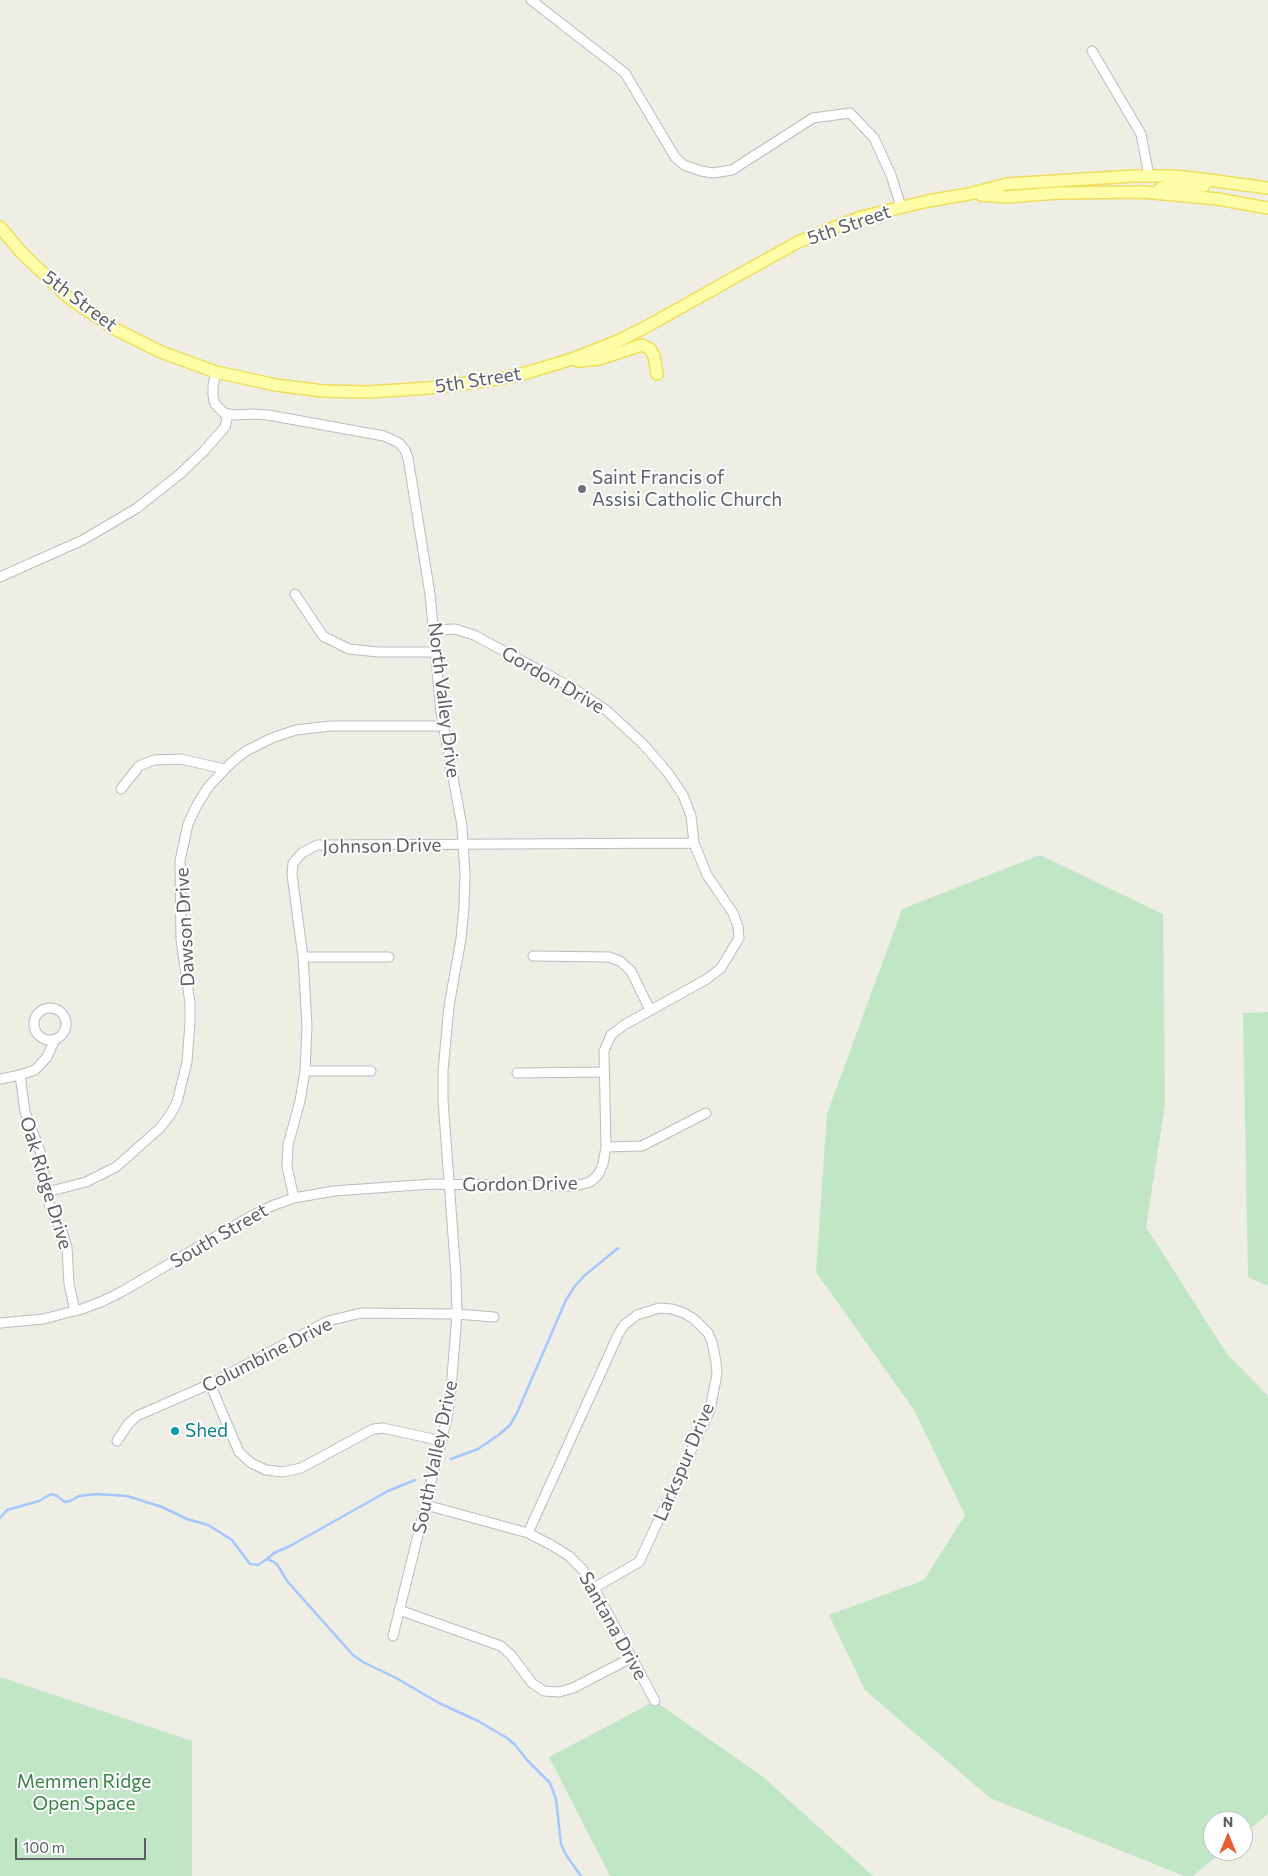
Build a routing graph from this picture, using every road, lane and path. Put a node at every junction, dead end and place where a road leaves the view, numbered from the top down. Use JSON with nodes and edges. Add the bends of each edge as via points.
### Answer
{"nodes":[{"id":1,"x":532,"y":0,"type":"edge"},
{"id":2,"x":1092,"y":51,"type":"dead end"},
{"id":3,"x":1149,"y":176,"type":"junction"},
{"id":4,"x":1268,"y":190,"type":"edge"},
{"id":5,"x":1156,"y":193,"type":"junction"},
{"id":6,"x":969,"y":194,"type":"junction"},
{"id":7,"x":1031,"y":195,"type":"junction"},
{"id":8,"x":901,"y":207,"type":"junction"},
{"id":9,"x":1268,"y":208,"type":"edge"},
{"id":10,"x":0,"y":227,"type":"edge"},
{"id":11,"x":564,"y":362,"type":"junction"},
{"id":12,"x":216,"y":372,"type":"junction"},
{"id":13,"x":657,"y":374,"type":"dead end"},
{"id":14,"x":228,"y":414,"type":"junction"},
{"id":15,"x":0,"y":577,"type":"edge"},
{"id":16,"x":295,"y":594,"type":"dead end"},
{"id":17,"x":434,"y":630,"type":"junction"},
{"id":18,"x":436,"y":652,"type":"junction"},
{"id":19,"x":443,"y":726,"type":"junction"},
{"id":20,"x":224,"y":769,"type":"junction"},
{"id":21,"x":121,"y":789,"type":"dead end"},
{"id":22,"x":694,"y":843,"type":"junction"},
{"id":23,"x":464,"y":845,"type":"junction"},
{"id":24,"x":533,"y":956,"type":"dead end"},
{"id":25,"x":303,"y":958,"type":"junction"},
{"id":26,"x":389,"y":958,"type":"dead end"},
{"id":27,"x":650,"y":1010,"type":"junction"},
{"id":28,"x":55,"y":1039,"type":"dead end"},
{"id":29,"x":305,"y":1071,"type":"junction"},
{"id":30,"x":371,"y":1072,"type":"dead end"},
{"id":31,"x":604,"y":1072,"type":"junction"},
{"id":32,"x":517,"y":1073,"type":"dead end"},
{"id":33,"x":20,"y":1075,"type":"junction"},
{"id":34,"x":0,"y":1079,"type":"edge"},
{"id":35,"x":706,"y":1113,"type":"dead end"},
{"id":36,"x":606,"y":1146,"type":"junction"},
{"id":37,"x":448,"y":1185,"type":"junction"},
{"id":38,"x":47,"y":1192,"type":"junction"},
{"id":39,"x":294,"y":1198,"type":"junction"},
{"id":40,"x":74,"y":1311,"type":"junction"},
{"id":41,"x":456,"y":1314,"type":"junction"},
{"id":42,"x":494,"y":1317,"type":"dead end"},
{"id":43,"x":0,"y":1323,"type":"edge"},
{"id":44,"x":210,"y":1384,"type":"junction"},
{"id":45,"x":117,"y":1441,"type":"dead end"},
{"id":46,"x":442,"y":1441,"type":"junction"},
{"id":47,"x":426,"y":1505,"type":"junction"},
{"id":48,"x":528,"y":1533,"type":"junction"},
{"id":49,"x":594,"y":1588,"type":"junction"},
{"id":50,"x":399,"y":1610,"type":"junction"},
{"id":51,"x":394,"y":1636,"type":"dead end"},
{"id":52,"x":632,"y":1658,"type":"junction"},
{"id":53,"x":655,"y":1701,"type":"dead end"}],
"edges":[{"from":1,"to":8,"type":"street","via":[[625,73],[684,165],[713,173],[732,170],[813,118],[850,113],[874,138]]},
{"from":2,"to":3,"type":"street","via":[[1141,134]]},
{"from":3,"to":4,"type":"main road","name":"5th Street","via":[[1202,179]]},
{"from":3,"to":6,"type":"main road","name":"5th Street","via":[[1007,184]]},
{"from":3,"to":7,"type":"main road","via":[[1148,180],[1140,183],[1074,186]]},
{"from":4,"to":5,"type":"main road","via":[[1177,185],[1161,188]]},
{"from":5,"to":7,"type":"main road","name":"5th Street"},
{"from":5,"to":9,"type":"main road","name":"5th Street"},
{"from":6,"to":7,"type":"main road","name":"5th Street"},
{"from":6,"to":8,"type":"main road","name":"5th Street"},
{"from":8,"to":11,"type":"main road","name":"5th Street","via":[[846,222],[798,242],[628,336]]},
{"from":10,"to":12,"type":"main road","name":"5th Street","via":[[50,281],[99,320],[161,352]]},
{"from":11,"to":12,"type":"main road","name":"5th Street","via":[[470,383],[368,392],[300,388]]},
{"from":11,"to":13,"type":"main road","via":[[599,359],[642,345],[654,356]]},
{"from":12,"to":14,"type":"street","via":[[213,400],[221,411]]},
{"from":14,"to":15,"type":"street","via":[[225,427],[204,451],[137,508],[83,540]]},
{"from":14,"to":17,"type":"street","name":"North Valley Drive","via":[[268,415],[376,434],[400,443],[408,458]]},
{"from":16,"to":18,"type":"street","via":[[323,636],[349,649]]},
{"from":17,"to":18,"type":"street","name":"North Valley Drive"},
{"from":17,"to":22,"type":"street","name":"Gordon Drive","via":[[455,629],[474,635],[576,690],[606,710],[644,745],[683,795]]},
{"from":18,"to":19,"type":"street","name":"North Valley Drive"},
{"from":19,"to":20,"type":"street","name":"Dawson Drive","via":[[330,726],[296,730],[252,747]]},
{"from":19,"to":23,"type":"street","name":"North Valley Drive"},
{"from":20,"to":21,"type":"street","via":[[181,759],[154,760],[139,766]]},
{"from":20,"to":38,"type":"street","name":"Dawson Drive","via":[[197,805],[188,824],[181,853],[181,940],[190,1023],[187,1062],[177,1102],[160,1128],[116,1167],[86,1182]]},
{"from":22,"to":23,"type":"street","name":"Johnson Drive"},
{"from":22,"to":27,"type":"street","name":"Gordon Drive","via":[[707,875],[733,913],[739,938],[721,968]]},
{"from":23,"to":25,"type":"street","name":"Johnson Drive","via":[[317,845],[302,853],[294,862],[292,875]]},
{"from":23,"to":37,"type":"street","name":"North Valley Drive","via":[[461,939],[443,1064]]},
{"from":24,"to":27,"type":"street","via":[[609,957],[620,961],[631,971]]},
{"from":25,"to":26,"type":"street"},
{"from":25,"to":29,"type":"street","name":"Johnson Drive","via":[[307,1026]]},
{"from":27,"to":31,"type":"street","name":"Gordon Drive","via":[[611,1035],[604,1052]]},
{"from":28,"to":33,"type":"street","via":[[43,1062],[35,1070]]},
{"from":29,"to":30,"type":"street"},
{"from":29,"to":39,"type":"street","name":"Johnson Drive","via":[[288,1145],[287,1167]]},
{"from":31,"to":32,"type":"street"},
{"from":31,"to":36,"type":"street","name":"Gordon Drive"},
{"from":33,"to":34,"type":"street"},
{"from":33,"to":38,"type":"street","name":"Oak Ridge Drive","via":[[25,1112],[40,1151]]},
{"from":35,"to":36,"type":"street","via":[[642,1146]]},
{"from":36,"to":37,"type":"street","name":"Gordon Drive","via":[[598,1175],[590,1182],[575,1186]]},
{"from":37,"to":39,"type":"street","name":"South Street","via":[[334,1190]]},
{"from":37,"to":41,"type":"street","name":"South Valley Drive"},
{"from":38,"to":40,"type":"street","name":"Oak Ridge Drive","via":[[67,1247]]},
{"from":39,"to":40,"type":"street","name":"South Street","via":[[253,1215],[123,1291]]},
{"from":40,"to":43,"type":"street","name":"South Street","via":[[43,1319]]},
{"from":41,"to":42,"type":"street","name":"Columbine Drive"},
{"from":41,"to":44,"type":"street","name":"Columbine Drive","via":[[361,1313],[328,1321]]},
{"from":41,"to":46,"type":"street","name":"South Valley Drive","via":[[451,1390]]},
{"from":44,"to":45,"type":"street","name":"Columbine Drive","via":[[138,1416],[128,1424]]},
{"from":44,"to":46,"type":"street","via":[[239,1452],[266,1470],[283,1472],[301,1468],[373,1430],[383,1428]]},
{"from":46,"to":47,"type":"street","name":"South Valley Drive"},
{"from":47,"to":48,"type":"street","name":"Santana Drive"},
{"from":47,"to":50,"type":"street","name":"South Valley Drive"},
{"from":48,"to":49,"type":"street","name":"Santana Drive","via":[[569,1556],[584,1571]]},
{"from":48,"to":49,"type":"street","name":"Larkspur Drive","via":[[624,1325],[637,1315],[659,1308],[678,1311],[694,1319],[708,1333],[716,1362],[710,1410],[639,1562]]},
{"from":49,"to":52,"type":"street","name":"Santana Drive"},
{"from":50,"to":51,"type":"street","name":"South Valley Drive"},
{"from":50,"to":52,"type":"street","via":[[501,1646],[532,1683],[544,1691],[559,1692],[573,1688]]},
{"from":52,"to":53,"type":"street","name":"Santana Drive"}]}
